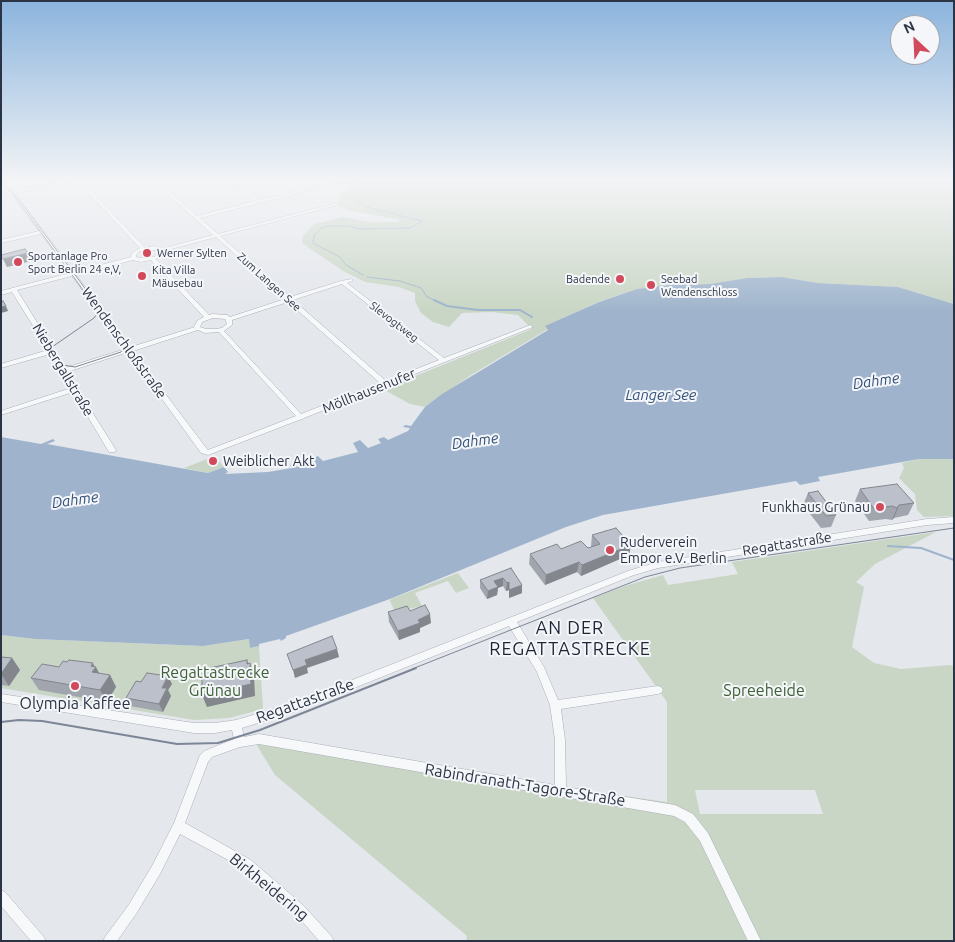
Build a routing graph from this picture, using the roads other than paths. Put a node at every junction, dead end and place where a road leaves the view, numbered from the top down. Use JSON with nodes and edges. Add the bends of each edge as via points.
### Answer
{"nodes":[{"id":1,"x":35,"y":223,"type":"edge"},
{"id":2,"x":119,"y":223,"type":"edge"},
{"id":3,"x":202,"y":223,"type":"edge"},
{"id":4,"x":265,"y":223,"type":"edge"},
{"id":5,"x":42,"y":232,"type":"junction"},
{"id":6,"x":217,"y":236,"type":"junction"},
{"id":7,"x":1,"y":242,"type":"edge"},
{"id":8,"x":143,"y":249,"type":"junction"},
{"id":9,"x":162,"y":250,"type":"junction"},
{"id":10,"x":133,"y":258,"type":"junction"},
{"id":11,"x":153,"y":259,"type":"junction"},
{"id":12,"x":73,"y":274,"type":"junction"},
{"id":13,"x":14,"y":290,"type":"junction"},
{"id":14,"x":1,"y":293,"type":"edge"},
{"id":15,"x":289,"y":300,"type":"junction"},
{"id":16,"x":207,"y":317,"type":"junction"},
{"id":17,"x":229,"y":319,"type":"junction"},
{"id":18,"x":530,"y":327,"type":"dead end"},
{"id":19,"x":198,"y":328,"type":"junction"},
{"id":20,"x":220,"y":330,"type":"junction"},
{"id":21,"x":52,"y":350,"type":"junction"},
{"id":22,"x":129,"y":350,"type":"junction"},
{"id":23,"x":444,"y":361,"type":"junction"},
{"id":24,"x":1,"y":366,"type":"edge"},
{"id":25,"x":64,"y":371,"type":"junction"},
{"id":26,"x":385,"y":384,"type":"junction"},
{"id":27,"x":75,"y":389,"type":"junction"},
{"id":28,"x":1,"y":413,"type":"edge"},
{"id":29,"x":301,"y":418,"type":"junction"},
{"id":30,"x":112,"y":450,"type":"dead end"},
{"id":31,"x":208,"y":453,"type":"joint"},
{"id":32,"x":954,"y":520,"type":"edge"},
{"id":33,"x":511,"y":621,"type":"junction"},
{"id":34,"x":658,"y":690,"type":"dead end"},
{"id":35,"x":1,"y":698,"type":"edge"},
{"id":36,"x":555,"y":706,"type":"junction"},
{"id":37,"x":236,"y":725,"type":"junction"},
{"id":38,"x":240,"y":742,"type":"junction"},
{"id":39,"x":561,"y":792,"type":"junction"},
{"id":40,"x":178,"y":826,"type":"junction"},
{"id":41,"x":1,"y":896,"type":"edge"},
{"id":42,"x":40,"y":941,"type":"edge"},
{"id":43,"x":109,"y":941,"type":"edge"},
{"id":44,"x":328,"y":941,"type":"edge"},
{"id":45,"x":755,"y":941,"type":"edge"}],
"edges":[{"from":1,"to":5,"type":"street","name":"Wendenschloßstraße"},
{"from":2,"to":8,"type":"street"},
{"from":3,"to":6,"type":"street","name":"Zum Langen See"},
{"from":4,"to":6,"type":"street"},
{"from":5,"to":7,"type":"street"},
{"from":5,"to":12,"type":"street","name":"Wendenschloßstraße"},
{"from":6,"to":9,"type":"street"},
{"from":6,"to":15,"type":"street","name":"Zum Langen See"},
{"from":8,"to":9,"type":"street"},
{"from":8,"to":10,"type":"street"},
{"from":9,"to":11,"type":"street","via":[[160,256]]},
{"from":10,"to":11,"type":"street"},
{"from":10,"to":12,"type":"street"},
{"from":11,"to":16,"type":"street"},
{"from":12,"to":13,"type":"street"},
{"from":12,"to":22,"type":"street","name":"Wendenschloßstraße"},
{"from":13,"to":14,"type":"street"},
{"from":13,"to":21,"type":"street","name":"Niebergallstraße"},
{"from":15,"to":17,"type":"street"},
{"from":15,"to":23,"type":"street","name":"Slevogtweg","via":[[346,281]]},
{"from":15,"to":26,"type":"street","name":"Zum Langen See"},
{"from":16,"to":17,"type":"street"},
{"from":16,"to":19,"type":"street","via":[[198,324]]},
{"from":17,"to":20,"type":"street","via":[[230,324]]},
{"from":18,"to":23,"type":"street","name":"Möllhausenufer"},
{"from":19,"to":20,"type":"street"},
{"from":19,"to":22,"type":"street"},
{"from":20,"to":29,"type":"street"},
{"from":21,"to":24,"type":"street"},
{"from":21,"to":25,"type":"street","name":"Niebergallstraße"},
{"from":22,"to":25,"type":"street"},
{"from":22,"to":31,"type":"street","name":"Wendenschloßstraße"},
{"from":23,"to":26,"type":"street","name":"Möllhausenufer"},
{"from":25,"to":27,"type":"street","name":"Niebergallstraße"},
{"from":26,"to":29,"type":"street","name":"Möllhausenufer"},
{"from":27,"to":28,"type":"street"},
{"from":27,"to":30,"type":"street","name":"Niebergallstraße"},
{"from":29,"to":31,"type":"street","name":"Möllhausenufer"},
{"from":32,"to":33,"type":"street","name":"Regattastraße","via":[[658,565]]},
{"from":33,"to":36,"type":"street","via":[[540,670]]},
{"from":33,"to":37,"type":"street","name":"Regattastraße","via":[[295,707]]},
{"from":34,"to":36,"type":"street"},
{"from":35,"to":37,"type":"street","name":"Regattastraße","via":[[194,728]]},
{"from":36,"to":39,"type":"street","via":[[560,740]]},
{"from":37,"to":38,"type":"street"},
{"from":38,"to":39,"type":"street","name":"Rabindranath-Tagore-Straße","via":[[259,739]]},
{"from":38,"to":40,"type":"street","name":"Rabindranath-Tagore-Straße","via":[[208,754],[204,759]]},
{"from":39,"to":45,"type":"street","name":"Rabindranath-Tagore-Straße","via":[[665,809],[689,818],[714,855]]},
{"from":40,"to":43,"type":"street","name":"Rabindranath-Tagore-Straße","via":[[132,910]]},
{"from":40,"to":44,"type":"street","name":"Birkheidering","via":[[246,864],[300,910]]},
{"from":41,"to":42,"type":"street"}]}
